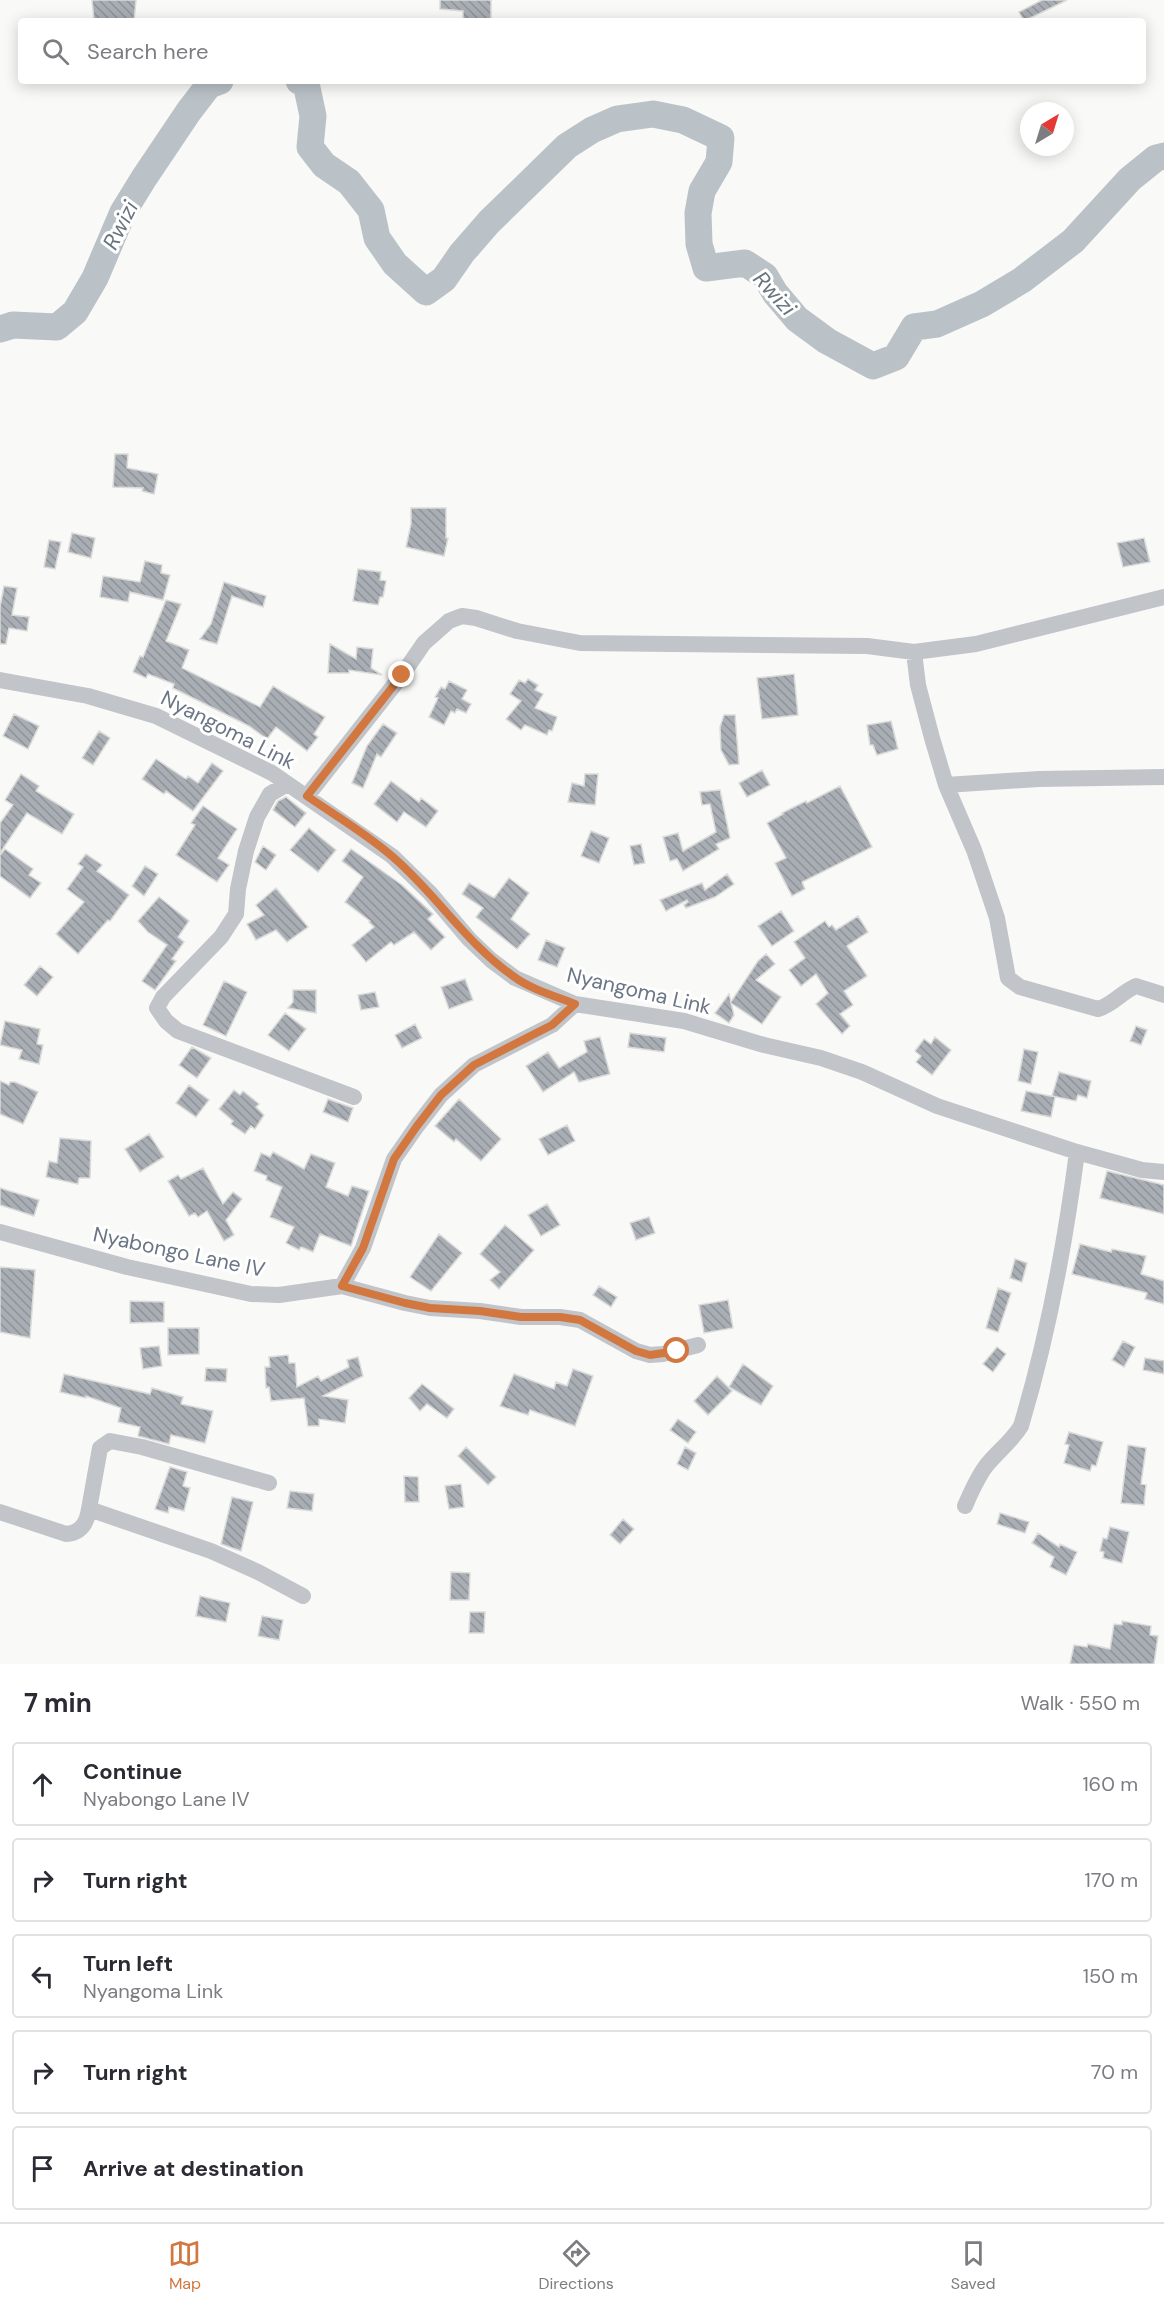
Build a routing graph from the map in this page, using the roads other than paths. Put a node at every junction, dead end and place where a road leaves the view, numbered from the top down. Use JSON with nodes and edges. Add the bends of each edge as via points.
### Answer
{"nodes":[{"id":1,"x":1164,"y":597,"type":"edge"},
{"id":2,"x":914,"y":652,"type":"junction"},
{"id":3,"x":0,"y":680,"type":"edge"},
{"id":4,"x":1164,"y":777,"type":"edge"},
{"id":5,"x":287,"y":784,"type":"junction"},
{"id":6,"x":946,"y":785,"type":"junction"},
{"id":7,"x":307,"y":796,"type":"junction"},
{"id":8,"x":1164,"y":994,"type":"edge"},
{"id":9,"x":575,"y":1004,"type":"junction"},
{"id":10,"x":354,"y":1097,"type":"dead end"},
{"id":11,"x":1077,"y":1152,"type":"junction"},
{"id":12,"x":1164,"y":1172,"type":"edge"},
{"id":13,"x":0,"y":1232,"type":"edge"},
{"id":14,"x":342,"y":1286,"type":"junction"},
{"id":15,"x":698,"y":1345,"type":"dead end"},
{"id":16,"x":269,"y":1483,"type":"dead end"},
{"id":17,"x":966,"y":1506,"type":"dead end"},
{"id":18,"x":89,"y":1509,"type":"junction"},
{"id":19,"x":0,"y":1512,"type":"edge"},
{"id":20,"x":303,"y":1596,"type":"dead end"}],
"edges":[{"from":1,"to":2,"type":"street","via":[[976,644]]},
{"from":2,"to":6,"type":"street","via":[[918,685]]},
{"from":2,"to":7,"type":"street","via":[[867,646],[580,643],[462,616],[449,621],[424,643]]},
{"from":3,"to":5,"type":"street","name":"Nyangoma Link","via":[[88,696],[156,716]]},
{"from":4,"to":6,"type":"street"},
{"from":5,"to":7,"type":"street","name":"Nyangoma Link"},
{"from":5,"to":10,"type":"street","via":[[270,794],[257,817],[246,851],[236,914],[221,937],[157,1008],[178,1031]]},
{"from":6,"to":8,"type":"street","via":[[974,850],[997,918],[1008,978],[1013,983],[1098,1009],[1136,986]]},
{"from":7,"to":9,"type":"street","name":"Nyangoma Link","via":[[392,856],[491,960],[515,978]]},
{"from":9,"to":11,"type":"street","name":"Nyangoma Link","via":[[684,1021],[821,1058],[937,1106]]},
{"from":9,"to":14,"type":"street","via":[[552,1025],[474,1065],[441,1095],[394,1159],[363,1248]]},
{"from":11,"to":12,"type":"street","name":"Nyangoma Link"},
{"from":11,"to":17,"type":"street","via":[[1052,1308],[1021,1426],[986,1466]]},
{"from":13,"to":14,"type":"street","name":"Nyabongo Lane IV","via":[[127,1267],[251,1294],[279,1295]]},
{"from":14,"to":15,"type":"street","name":"Nyabongo Lane IV","via":[[430,1308],[580,1320],[650,1355]]},
{"from":16,"to":18,"type":"street","via":[[110,1441],[100,1448]]},
{"from":18,"to":19,"type":"street","via":[[87,1522],[74,1533],[66,1534]]},
{"from":18,"to":20,"type":"street","via":[[211,1551]]}]}
